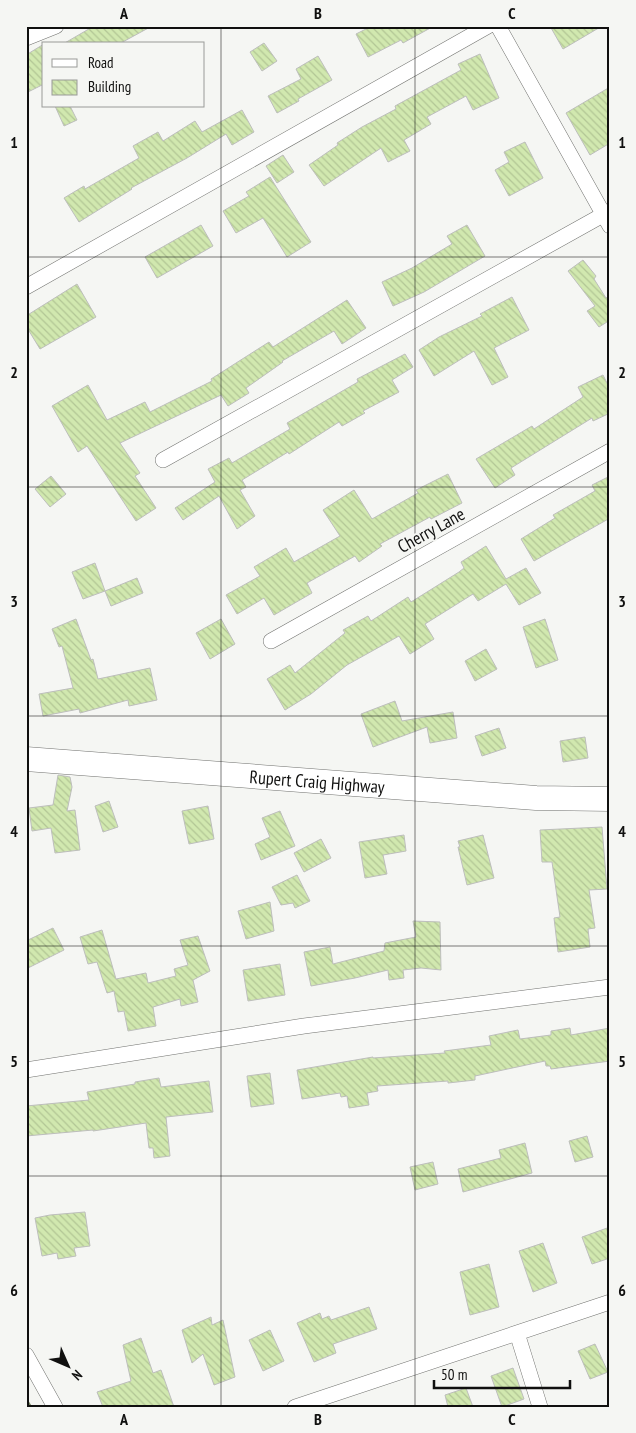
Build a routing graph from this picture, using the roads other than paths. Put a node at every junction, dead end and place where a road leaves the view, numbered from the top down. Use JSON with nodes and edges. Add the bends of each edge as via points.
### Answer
{"nodes":[{"id":1,"x":56,"y":26,"type":"edge"},
{"id":2,"x":488,"y":26,"type":"edge"},
{"id":3,"x":498,"y":26,"type":"edge"},
{"id":4,"x":26,"y":38,"type":"edge"},
{"id":5,"x":608,"y":217,"type":"edge"},
{"id":6,"x":26,"y":287,"type":"edge"},
{"id":7,"x":610,"y":451,"type":"edge"},
{"id":8,"x":163,"y":460,"type":"dead end"},
{"id":9,"x":271,"y":641,"type":"dead end"},
{"id":10,"x":26,"y":759,"type":"edge"},
{"id":11,"x":610,"y":800,"type":"edge"},
{"id":12,"x":610,"y":987,"type":"edge"},
{"id":13,"x":26,"y":1070,"type":"edge"},
{"id":14,"x":610,"y":1302,"type":"edge"},
{"id":15,"x":517,"y":1333,"type":"junction"},
{"id":16,"x":26,"y":1355,"type":"edge"},
{"id":17,"x":333,"y":1401,"type":"edge"},
{"id":18,"x":55,"y":1407,"type":"edge"},
{"id":19,"x":296,"y":1407,"type":"edge"},
{"id":20,"x":540,"y":1407,"type":"edge"}],
"edges":[{"from":1,"to":4,"type":"street"},
{"from":2,"to":6,"type":"street"},
{"from":3,"to":5,"type":"street"},
{"from":5,"to":8,"type":"street"},
{"from":7,"to":9,"type":"street","name":"Cherry Lane"},
{"from":10,"to":11,"type":"main road","name":"Rupert Craig Highway","via":[[536,798]]},
{"from":12,"to":13,"type":"street","via":[[304,1026]]},
{"from":14,"to":15,"type":"street"},
{"from":15,"to":17,"type":"street"},
{"from":15,"to":20,"type":"street"},
{"from":16,"to":18,"type":"street"},
{"from":17,"to":19,"type":"street"}]}
